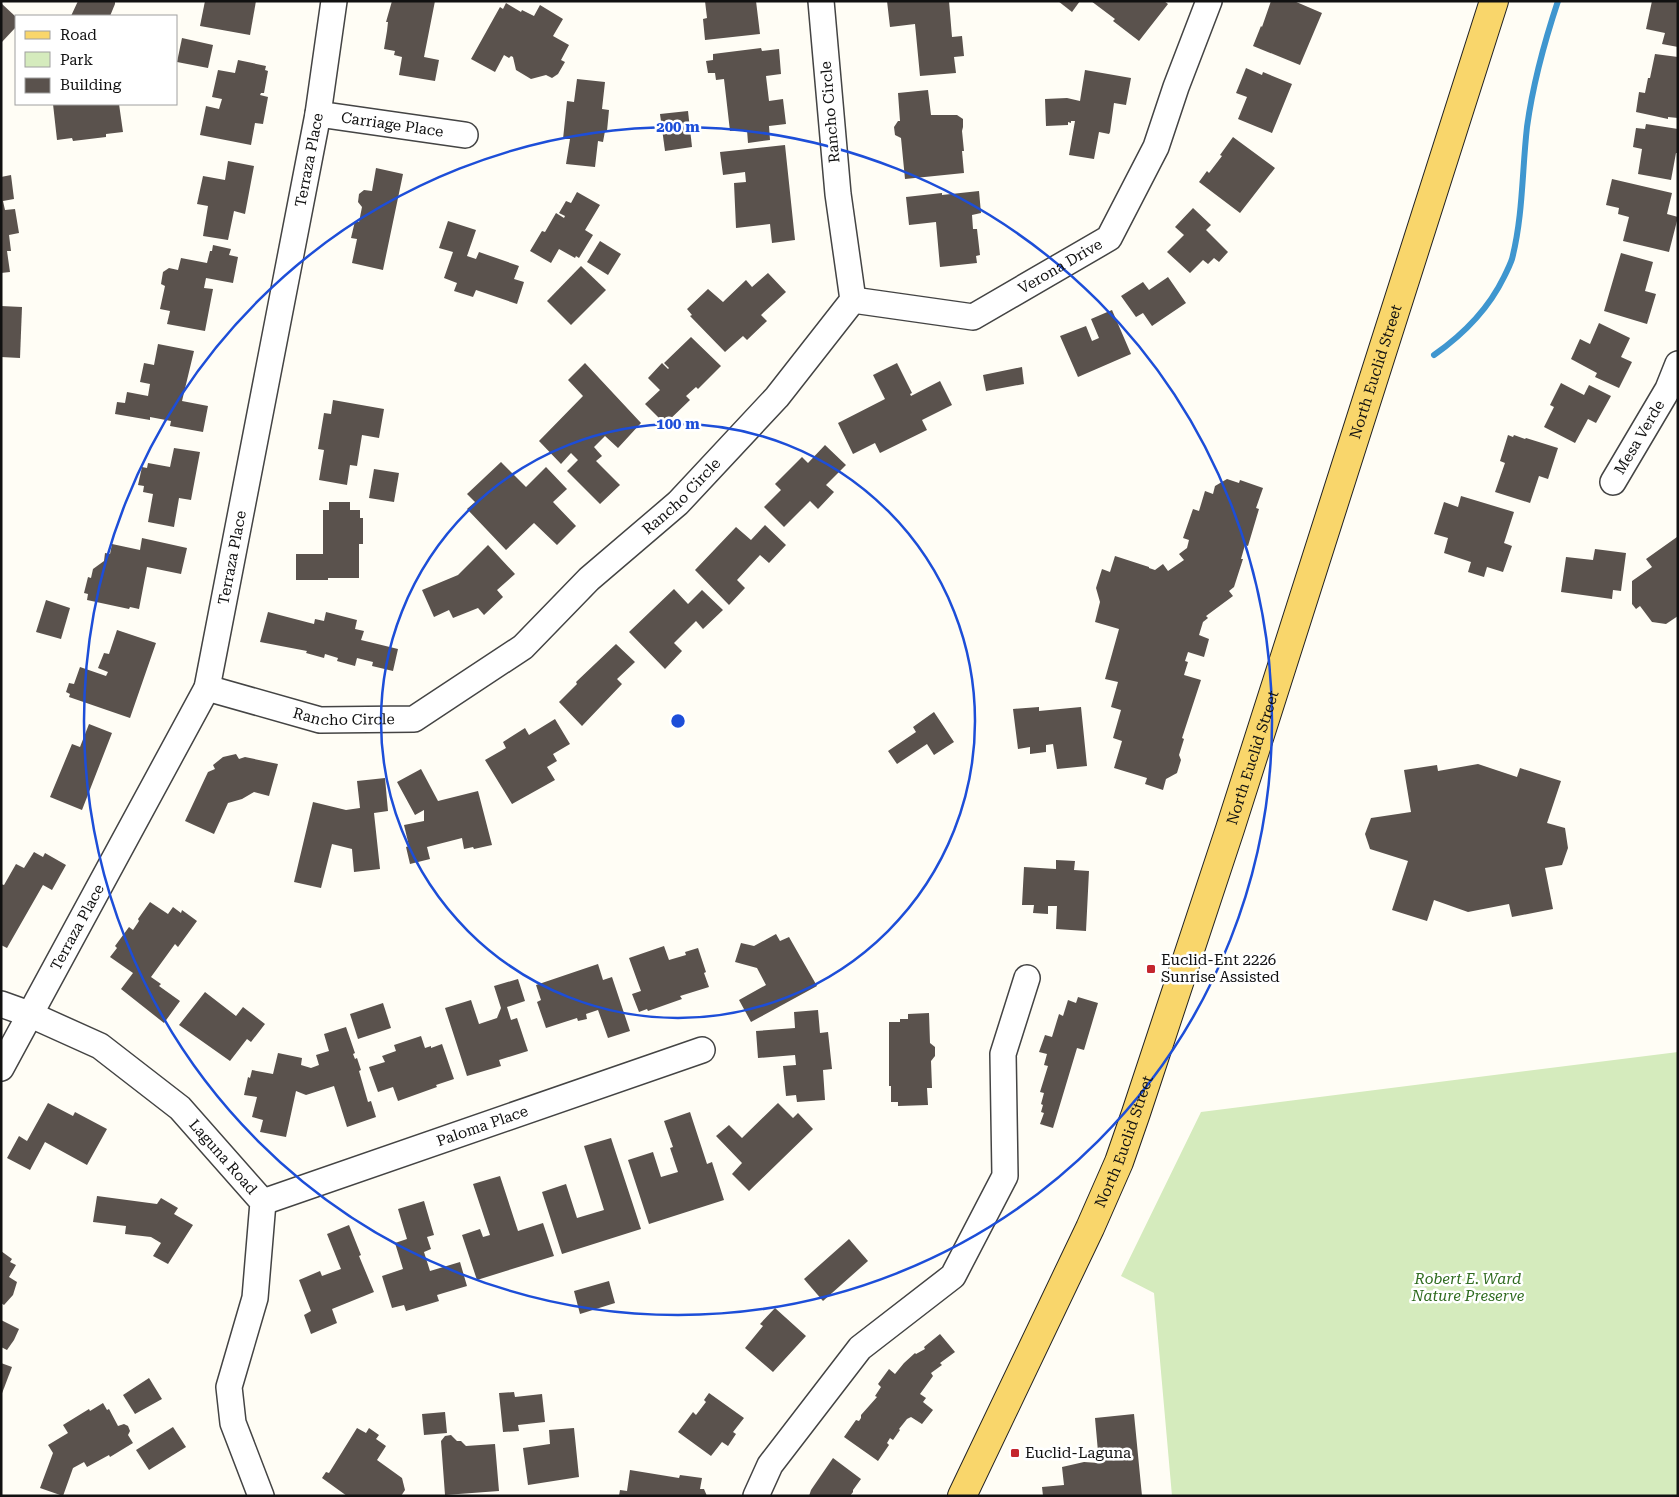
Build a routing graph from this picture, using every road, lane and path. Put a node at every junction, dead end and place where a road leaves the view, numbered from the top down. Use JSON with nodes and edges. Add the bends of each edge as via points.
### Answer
{"nodes":[{"id":1,"x":334,"y":1,"type":"edge"},
{"id":2,"x":821,"y":1,"type":"edge"},
{"id":3,"x":1209,"y":1,"type":"edge"},
{"id":4,"x":1494,"y":1,"type":"edge"},
{"id":5,"x":318,"y":114,"type":"junction"},
{"id":6,"x":465,"y":135,"type":"dead end"},
{"id":7,"x":853,"y":300,"type":"junction"},
{"id":8,"x":1678,"y":364,"type":"edge"},
{"id":9,"x":1613,"y":482,"type":"dead end"},
{"id":10,"x":208,"y":688,"type":"junction"},
{"id":11,"x":1027,"y":978,"type":"dead end"},
{"id":12,"x":1,"y":1004,"type":"edge"},
{"id":13,"x":29,"y":1014,"type":"junction"},
{"id":14,"x":702,"y":1050,"type":"dead end"},
{"id":15,"x":1,"y":1068,"type":"edge"},
{"id":16,"x":263,"y":1202,"type":"junction"},
{"id":17,"x":261,"y":1496,"type":"edge"},
{"id":18,"x":756,"y":1496,"type":"edge"},
{"id":19,"x":962,"y":1496,"type":"edge"}],
"edges":[{"from":1,"to":5,"type":"street","name":"Terraza Place"},
{"from":2,"to":7,"type":"street","name":"Rancho Circle","via":[[838,194]]},
{"from":3,"to":7,"type":"street","name":"Verona Drive","via":[[1156,147],[1109,238],[973,317]]},
{"from":4,"to":19,"type":"main road","name":"North Euclid Street","via":[[1230,829],[1119,1162]]},
{"from":5,"to":6,"type":"street","name":"Carriage Place"},
{"from":5,"to":10,"type":"street","name":"Terraza Place"},
{"from":7,"to":10,"type":"street","name":"Rancho Circle","via":[[777,397],[678,503],[589,579],[524,647],[414,719],[320,720]]},
{"from":8,"to":9,"type":"street","name":"Mesa Verde","via":[[1668,389]]},
{"from":10,"to":13,"type":"street","name":"Terraza Place"},
{"from":11,"to":18,"type":"street","via":[[1003,1054],[1005,1176],[953,1276],[860,1348],[770,1465]]},
{"from":12,"to":13,"type":"street","name":"Laguna Road"},
{"from":13,"to":15,"type":"street","name":"Terraza Place"},
{"from":13,"to":16,"type":"street","name":"Laguna Road","via":[[100,1046],[180,1108]]},
{"from":14,"to":16,"type":"street","name":"Paloma Place"},
{"from":16,"to":17,"type":"street","name":"Laguna Road","via":[[255,1298],[229,1387],[233,1423]]}]}
